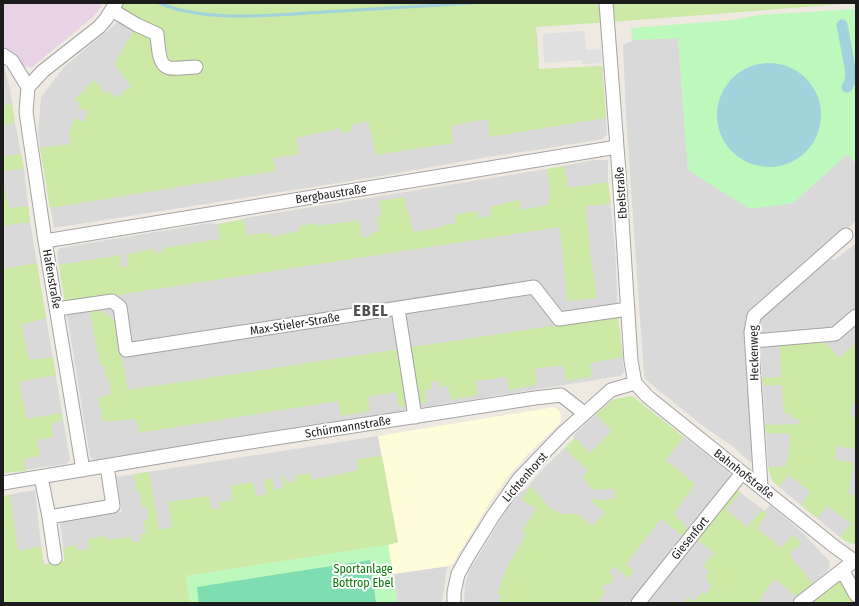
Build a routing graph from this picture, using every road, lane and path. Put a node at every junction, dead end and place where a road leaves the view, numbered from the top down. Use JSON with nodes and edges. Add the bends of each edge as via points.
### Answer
{"nodes":[{"id":1,"x":114,"y":6,"type":"edge"},
{"id":2,"x":607,"y":10,"type":"edge"},
{"id":3,"x":3,"y":55,"type":"edge"},
{"id":4,"x":196,"y":67,"type":"dead end"},
{"id":5,"x":28,"y":87,"type":"junction"},
{"id":6,"x":617,"y":147,"type":"junction"},
{"id":7,"x":846,"y":236,"type":"dead end"},
{"id":8,"x":45,"y":241,"type":"junction"},
{"id":9,"x":57,"y":309,"type":"junction"},
{"id":10,"x":398,"y":309,"type":"junction"},
{"id":11,"x":628,"y":309,"type":"junction"},
{"id":12,"x":856,"y":316,"type":"edge"},
{"id":13,"x":752,"y":341,"type":"junction"},
{"id":14,"x":635,"y":383,"type":"junction"},
{"id":15,"x":584,"y":413,"type":"junction"},
{"id":16,"x":415,"y":417,"type":"junction"},
{"id":17,"x":107,"y":466,"type":"junction"},
{"id":18,"x":83,"y":470,"type":"junction"},
{"id":19,"x":742,"y":473,"type":"junction"},
{"id":20,"x":41,"y":477,"type":"junction"},
{"id":21,"x":3,"y":483,"type":"edge"},
{"id":22,"x":761,"y":487,"type":"junction"},
{"id":23,"x":49,"y":517,"type":"junction"},
{"id":24,"x":55,"y":558,"type":"dead end"},
{"id":25,"x":855,"y":562,"type":"edge"},
{"id":26,"x":842,"y":570,"type":"junction"},
{"id":27,"x":856,"y":595,"type":"edge"},
{"id":28,"x":454,"y":603,"type":"edge"},
{"id":29,"x":638,"y":603,"type":"edge"},
{"id":30,"x":800,"y":603,"type":"edge"}],
"edges":[{"from":1,"to":4,"type":"street","via":[[137,25],[157,34],[162,64],[167,68]]},
{"from":1,"to":5,"type":"street","via":[[99,27],[43,71]]},
{"from":2,"to":6,"type":"street","name":"Ebelstraße"},
{"from":3,"to":5,"type":"street","via":[[12,61]]},
{"from":5,"to":8,"type":"street","name":"Hafenstraße","via":[[26,112]]},
{"from":6,"to":8,"type":"street","name":"Bergbaustraße"},
{"from":6,"to":11,"type":"street","name":"Ebelstraße"},
{"from":7,"to":13,"type":"street","name":"Heckenweg","via":[[754,316]]},
{"from":8,"to":9,"type":"street","name":"Hafenstraße"},
{"from":9,"to":10,"type":"street","name":"Max-Stieler-Straße","via":[[112,301],[120,308],[126,350]]},
{"from":9,"to":18,"type":"street","name":"Hafenstraße"},
{"from":10,"to":11,"type":"street","name":"Max-Stieler-Straße","via":[[534,287],[559,319]]},
{"from":10,"to":16,"type":"street"},
{"from":11,"to":14,"type":"street","name":"Ebelstraße"},
{"from":12,"to":13,"type":"street","via":[[835,334]]},
{"from":13,"to":22,"type":"street","name":"Heckenweg"},
{"from":14,"to":15,"type":"street","name":"Lichtenhorst","via":[[611,390]]},
{"from":14,"to":19,"type":"street","name":"Bahnhofstraße","via":[[648,397]]},
{"from":15,"to":16,"type":"street","name":"Schürmannstraße","via":[[561,395]]},
{"from":15,"to":28,"type":"street","name":"Lichtenhorst","via":[[506,496],[458,574]]},
{"from":16,"to":17,"type":"street","name":"Schürmannstraße"},
{"from":17,"to":18,"type":"street","name":"Schürmannstraße"},
{"from":17,"to":23,"type":"street","via":[[113,506]]},
{"from":18,"to":20,"type":"street","name":"Schürmannstraße"},
{"from":19,"to":22,"type":"street","name":"Bahnhofstraße"},
{"from":19,"to":29,"type":"street","name":"Giesenfort"},
{"from":20,"to":21,"type":"street","name":"Schürmannstraße"},
{"from":20,"to":23,"type":"street"},
{"from":22,"to":25,"type":"street","name":"Bahnhofstraße"},
{"from":23,"to":24,"type":"street"},
{"from":25,"to":26,"type":"street"},
{"from":26,"to":27,"type":"street"},
{"from":26,"to":30,"type":"street"}]}
